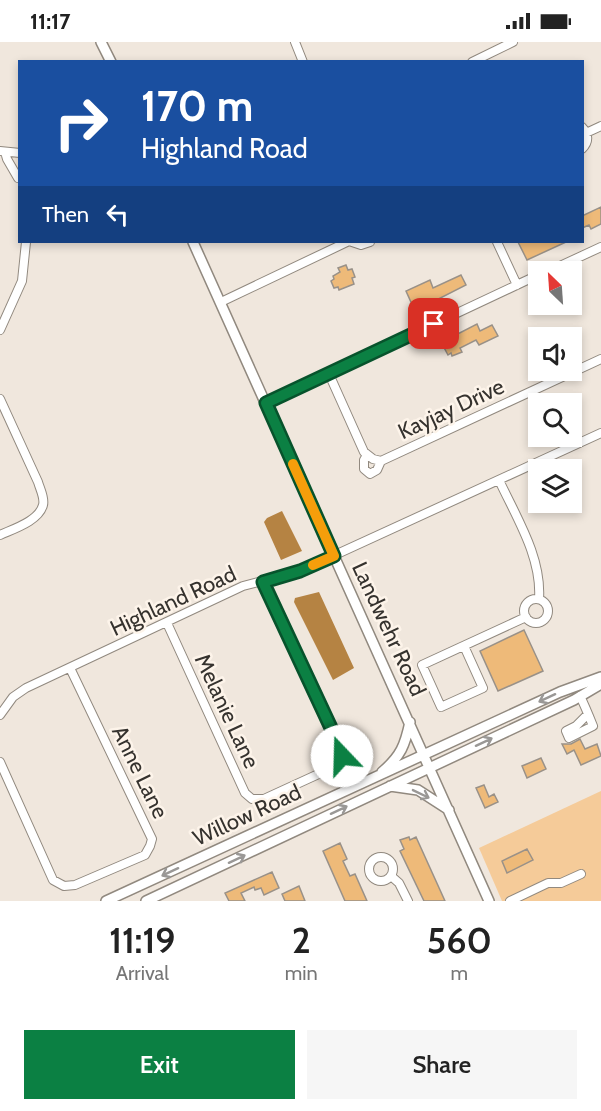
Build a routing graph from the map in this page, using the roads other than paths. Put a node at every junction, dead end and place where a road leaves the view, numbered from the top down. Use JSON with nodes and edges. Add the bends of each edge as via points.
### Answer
{"nodes":[{"id":1,"x":101,"y":42,"type":"edge"},
{"id":2,"x":295,"y":42,"type":"edge"},
{"id":3,"x":513,"y":42,"type":"edge"},
{"id":4,"x":496,"y":46,"type":"edge"},
{"id":5,"x":110,"y":60,"type":"edge"},
{"id":6,"x":302,"y":60,"type":"edge"},
{"id":7,"x":475,"y":60,"type":"edge"},
{"id":8,"x":601,"y":126,"type":"edge"},
{"id":9,"x":584,"y":130,"type":"edge"},
{"id":10,"x":584,"y":146,"type":"edge"},
{"id":11,"x":3,"y":152,"type":"edge"},
{"id":12,"x":18,"y":153,"type":"edge"},
{"id":13,"x":18,"y":175,"type":"edge"},
{"id":14,"x":26,"y":243,"type":"edge"},
{"id":15,"x":194,"y":243,"type":"edge"},
{"id":16,"x":345,"y":243,"type":"edge"},
{"id":17,"x":497,"y":243,"type":"edge"},
{"id":18,"x":601,"y":247,"type":"edge"},
{"id":19,"x":571,"y":261,"type":"edge"},
{"id":20,"x":528,"y":280,"type":"edge"},
{"id":21,"x":517,"y":285,"type":"junction"},
{"id":22,"x":221,"y":302,"type":"junction"},
{"id":23,"x":0,"y":330,"type":"edge"},
{"id":24,"x":601,"y":359,"type":"edge"},
{"id":25,"x":329,"y":374,"type":"junction"},
{"id":26,"x":0,"y":399,"type":"edge"},
{"id":27,"x":266,"y":403,"type":"junction"},
{"id":28,"x":601,"y":433,"type":"edge"},
{"id":29,"x":368,"y":455,"type":"junction"},
{"id":30,"x":381,"y":460,"type":"junction"},
{"id":31,"x":499,"y":480,"type":"junction"},
{"id":32,"x":0,"y":535,"type":"edge"},
{"id":33,"x":334,"y":556,"type":"junction"},
{"id":34,"x":263,"y":582,"type":"junction"},
{"id":35,"x":539,"y":599,"type":"junction"},
{"id":36,"x":526,"y":617,"type":"junction"},
{"id":37,"x":167,"y":624,"type":"junction"},
{"id":38,"x":464,"y":646,"type":"junction"},
{"id":39,"x":70,"y":668,"type":"junction"},
{"id":40,"x":601,"y":677,"type":"edge"},
{"id":41,"x":601,"y":684,"type":"edge"},
{"id":42,"x":580,"y":696,"type":"junction"},
{"id":43,"x":588,"y":714,"type":"dead end"},
{"id":44,"x":0,"y":716,"type":"edge"},
{"id":45,"x":410,"y":722,"type":"junction"},
{"id":46,"x":425,"y":755,"type":"junction"},
{"id":47,"x":0,"y":762,"type":"edge"},
{"id":48,"x":430,"y":767,"type":"junction"},
{"id":49,"x":376,"y":777,"type":"junction"},
{"id":50,"x":390,"y":786,"type":"junction"},
{"id":51,"x":449,"y":810,"type":"junction"},
{"id":52,"x":581,"y":874,"type":"dead end"},
{"id":53,"x":391,"y":876,"type":"dead end"},
{"id":54,"x":106,"y":901,"type":"edge"},
{"id":55,"x":146,"y":901,"type":"edge"},
{"id":56,"x":408,"y":901,"type":"edge"},
{"id":57,"x":489,"y":901,"type":"edge"},
{"id":58,"x":510,"y":901,"type":"edge"}],
"edges":[{"from":1,"to":5,"type":"main road"},
{"from":2,"to":6,"type":"street"},
{"from":3,"to":4,"type":"street"},
{"from":4,"to":7,"type":"street"},
{"from":8,"to":9,"type":"street"},
{"from":9,"to":10,"type":"street"},
{"from":11,"to":12,"type":"street"},
{"from":11,"to":13,"type":"street"},
{"from":14,"to":23,"type":"street","via":[[22,281]]},
{"from":15,"to":22,"type":"main road","name":"Landwehr Road"},
{"from":16,"to":22,"type":"street"},
{"from":17,"to":21,"type":"street"},
{"from":18,"to":19,"type":"street"},
{"from":20,"to":21,"type":"street"},
{"from":21,"to":25,"type":"street"},
{"from":22,"to":27,"type":"main road","name":"Landwehr Road"},
{"from":24,"to":30,"type":"street","name":"Kayjay Drive"},
{"from":25,"to":27,"type":"street"},
{"from":25,"to":29,"type":"street","name":"Kayjay Drive"},
{"from":26,"to":32,"type":"street","via":[[43,496],[37,516]]},
{"from":27,"to":33,"type":"main road","name":"Landwehr Road"},
{"from":28,"to":31,"type":"street","name":"Highland Road"},
{"from":29,"to":30,"type":"street","name":"Kayjay Drive"},
{"from":29,"to":30,"type":"street","name":"Kayjay Drive","via":[[363,464],[370,474],[377,470]]},
{"from":31,"to":33,"type":"street","name":"Highland Road"},
{"from":31,"to":35,"type":"street","via":[[533,555]]},
{"from":33,"to":34,"type":"street","name":"Highland Road"},
{"from":33,"to":45,"type":"main road","name":"Landwehr Road"},
{"from":34,"to":37,"type":"street","name":"Highland Road","via":[[243,586]]},
{"from":34,"to":37,"type":"street","name":"Melanie Lane","via":[[342,756],[336,766],[264,800],[252,800],[244,793]]},
{"from":35,"to":36,"type":"street","via":[[526,603]]},
{"from":35,"to":36,"type":"street","via":[[548,606],[547,618],[536,623]]},
{"from":36,"to":38,"type":"street"},
{"from":37,"to":39,"type":"street","name":"Highland Road"},
{"from":38,"to":38,"type":"street","via":[[422,665],[441,707],[483,688]]},
{"from":39,"to":44,"type":"street","name":"Highland Road","via":[[26,688],[13,697]]},
{"from":39,"to":47,"type":"street","name":"Anne Lane","via":[[152,838],[145,855],[75,885],[64,886],[53,880]]},
{"from":40,"to":46,"type":"main road","name":"Willow Road","one_way":true},
{"from":41,"to":42,"type":"main road","name":"Willow Road"},
{"from":42,"to":43,"type":"street"},
{"from":48,"to":42,"type":"main road","name":"Willow Road","one_way":true},
{"from":45,"to":46,"type":"main road","name":"Landwehr Road"},
{"from":45,"to":49,"type":"main road","via":[[405,745]]},
{"from":46,"to":48,"type":"main road","name":"Landwehr Road"},
{"from":46,"to":49,"type":"main road","name":"Willow Road"},
{"from":48,"to":50,"type":"main road","name":"Willow Road"},
{"from":48,"to":51,"type":"main road","name":"Landwehr Road"},
{"from":49,"to":54,"type":"main road","name":"Willow Road","one_way":true},
{"from":50,"to":51,"type":"main road","one_way":true,"via":[[418,790]]},
{"from":55,"to":50,"type":"main road","name":"Willow Road","one_way":true},
{"from":51,"to":57,"type":"main road","name":"Landwehr Road"},
{"from":52,"to":58,"type":"street"},
{"from":53,"to":56,"type":"street"}]}
